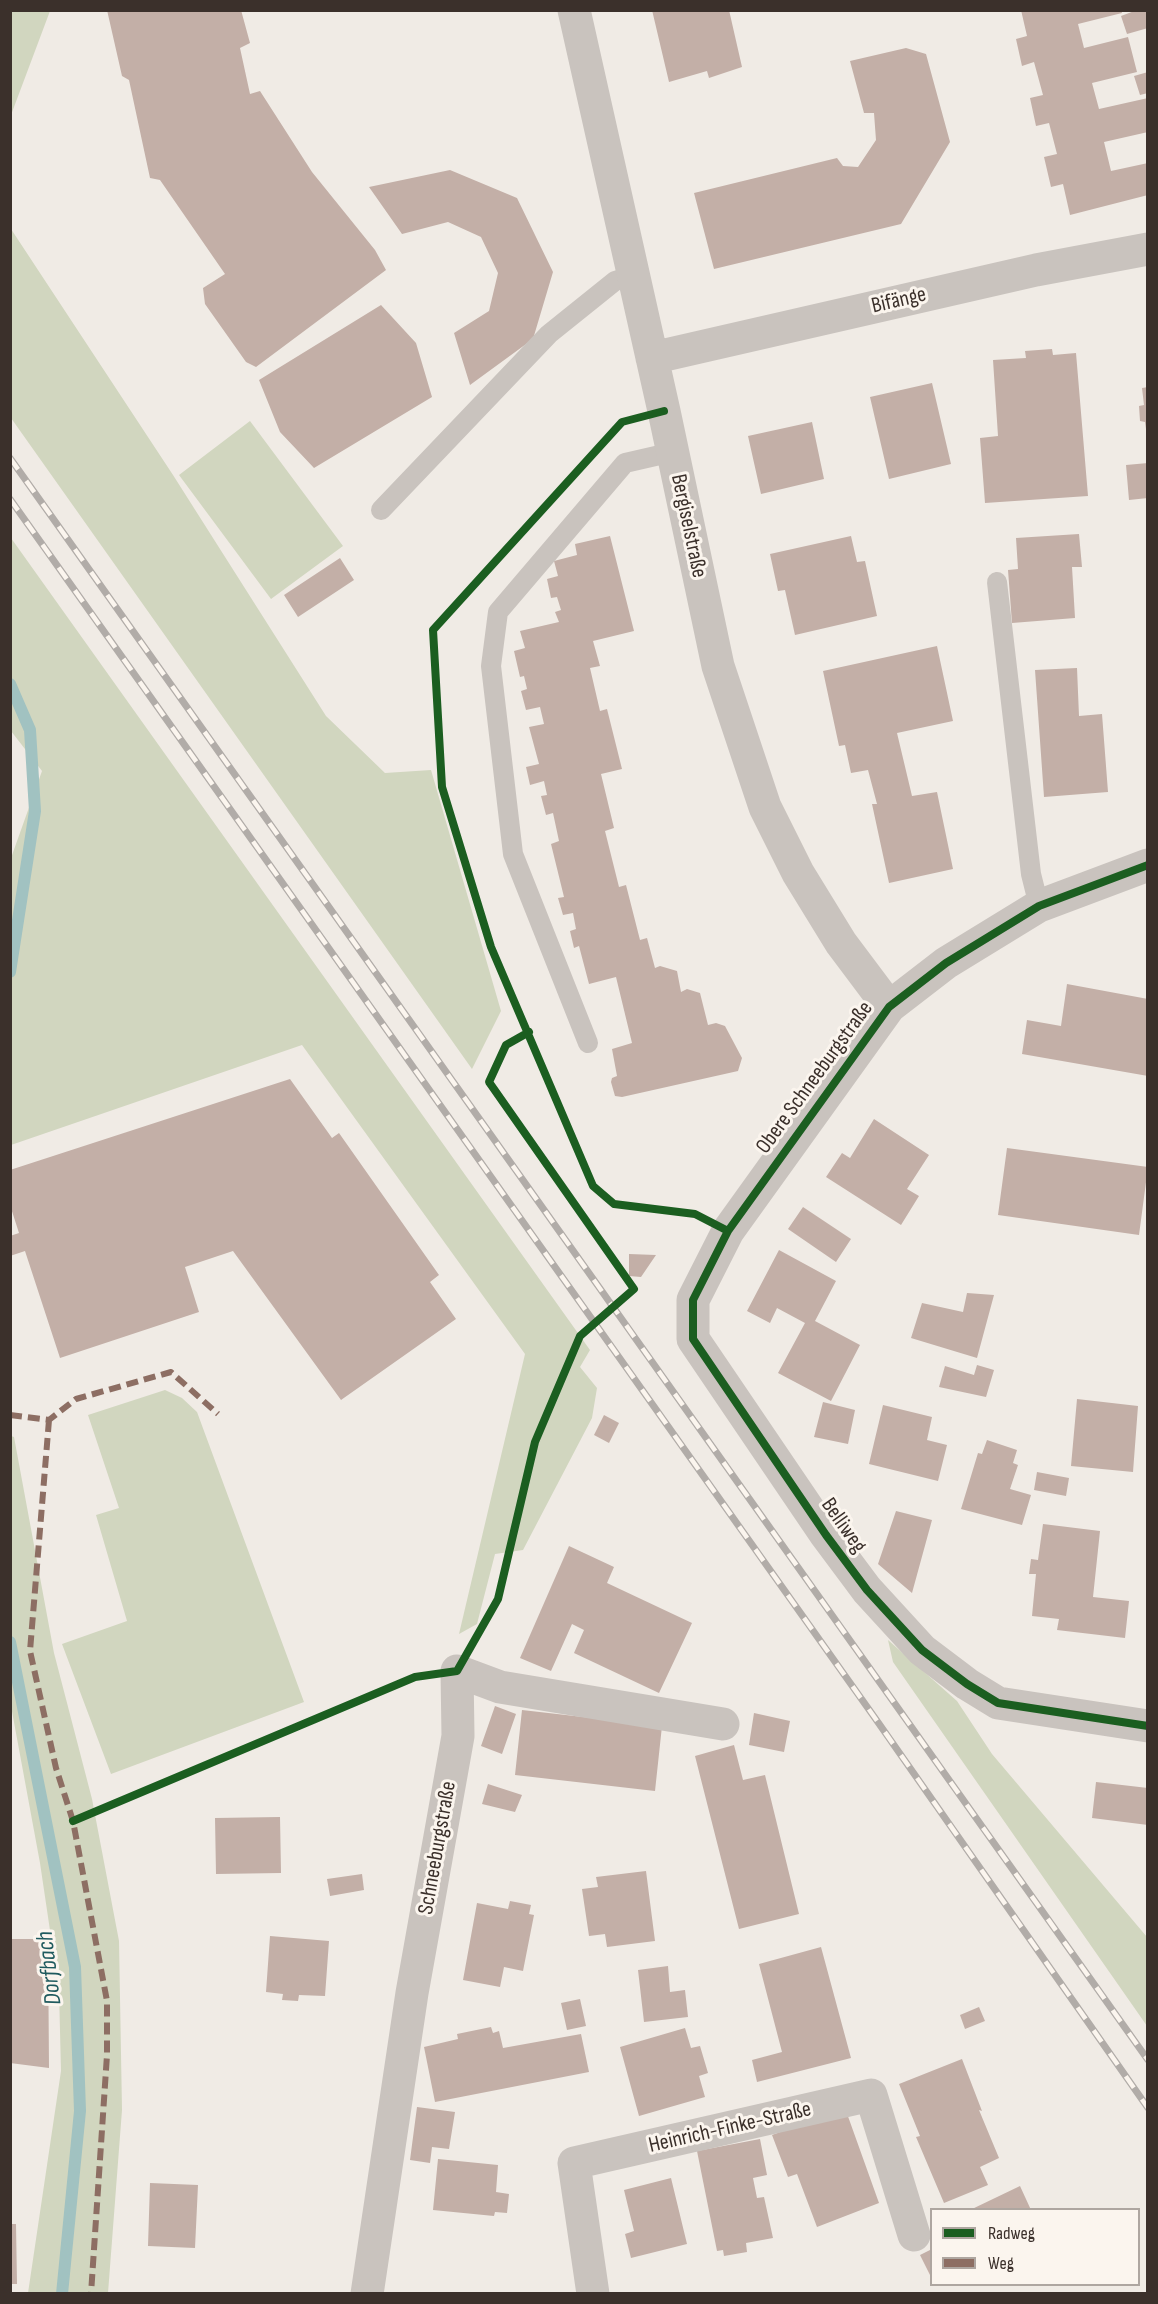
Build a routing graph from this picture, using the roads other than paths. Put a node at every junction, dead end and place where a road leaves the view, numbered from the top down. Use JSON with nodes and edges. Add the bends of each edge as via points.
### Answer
{"nodes":[{"id":1,"x":574,"y":10,"type":"edge"},
{"id":2,"x":1148,"y":249,"type":"edge"},
{"id":3,"x":634,"y":275,"type":"junction"},
{"id":4,"x":652,"y":357,"type":"junction"},
{"id":5,"x":672,"y":452,"type":"junction"},
{"id":6,"x":381,"y":510,"type":"dead end"},
{"id":7,"x":997,"y":582,"type":"dead end"},
{"id":8,"x":1148,"y":865,"type":"edge"},
{"id":9,"x":1039,"y":906,"type":"junction"},
{"id":10,"x":889,"y":1007,"type":"junction"},
{"id":11,"x":588,"y":1043,"type":"dead end"},
{"id":12,"x":693,"y":1338,"type":"joint"},
{"id":13,"x":723,"y":1724,"type":"dead end"},
{"id":14,"x":1148,"y":1726,"type":"edge"},
{"id":15,"x":914,"y":2235,"type":"dead end"},
{"id":16,"x":367,"y":2294,"type":"edge"},
{"id":17,"x":593,"y":2294,"type":"edge"}],
"edges":[{"from":1,"to":3,"type":"street","name":"Bergiselstraße"},
{"from":2,"to":4,"type":"street","name":"Bifänge","via":[[1036,270]]},
{"from":3,"to":4,"type":"street","name":"Bergiselstraße"},
{"from":3,"to":6,"type":"lane","via":[[615,281],[549,334]]},
{"from":4,"to":5,"type":"street","name":"Bergiselstraße"},
{"from":5,"to":10,"type":"street","name":"Bergiselstraße","via":[[718,666],[765,807],[798,873],[841,943]]},
{"from":5,"to":11,"type":"lane","via":[[626,463],[498,612],[491,666],[513,854]]},
{"from":7,"to":9,"type":"lane","via":[[1031,874]]},
{"from":8,"to":9,"type":"street","name":"Obere Schneeburgstraße"},
{"from":9,"to":10,"type":"street","name":"Obere Schneeburgstraße","via":[[946,963]]},
{"from":10,"to":12,"type":"street","name":"Obere Schneeburgstraße","via":[[728,1231],[693,1300]]},
{"from":12,"to":14,"type":"street","name":"Belliweg","via":[[819,1525],[867,1590],[922,1650],[998,1703]]},
{"from":13,"to":16,"type":"street","name":"Schneeburgstraße","via":[[500,1687],[457,1671],[458,1736],[411,1993]]},
{"from":15,"to":17,"type":"street","name":"Heinrich-Finke-Straße","via":[[871,2095],[574,2163]]}]}
